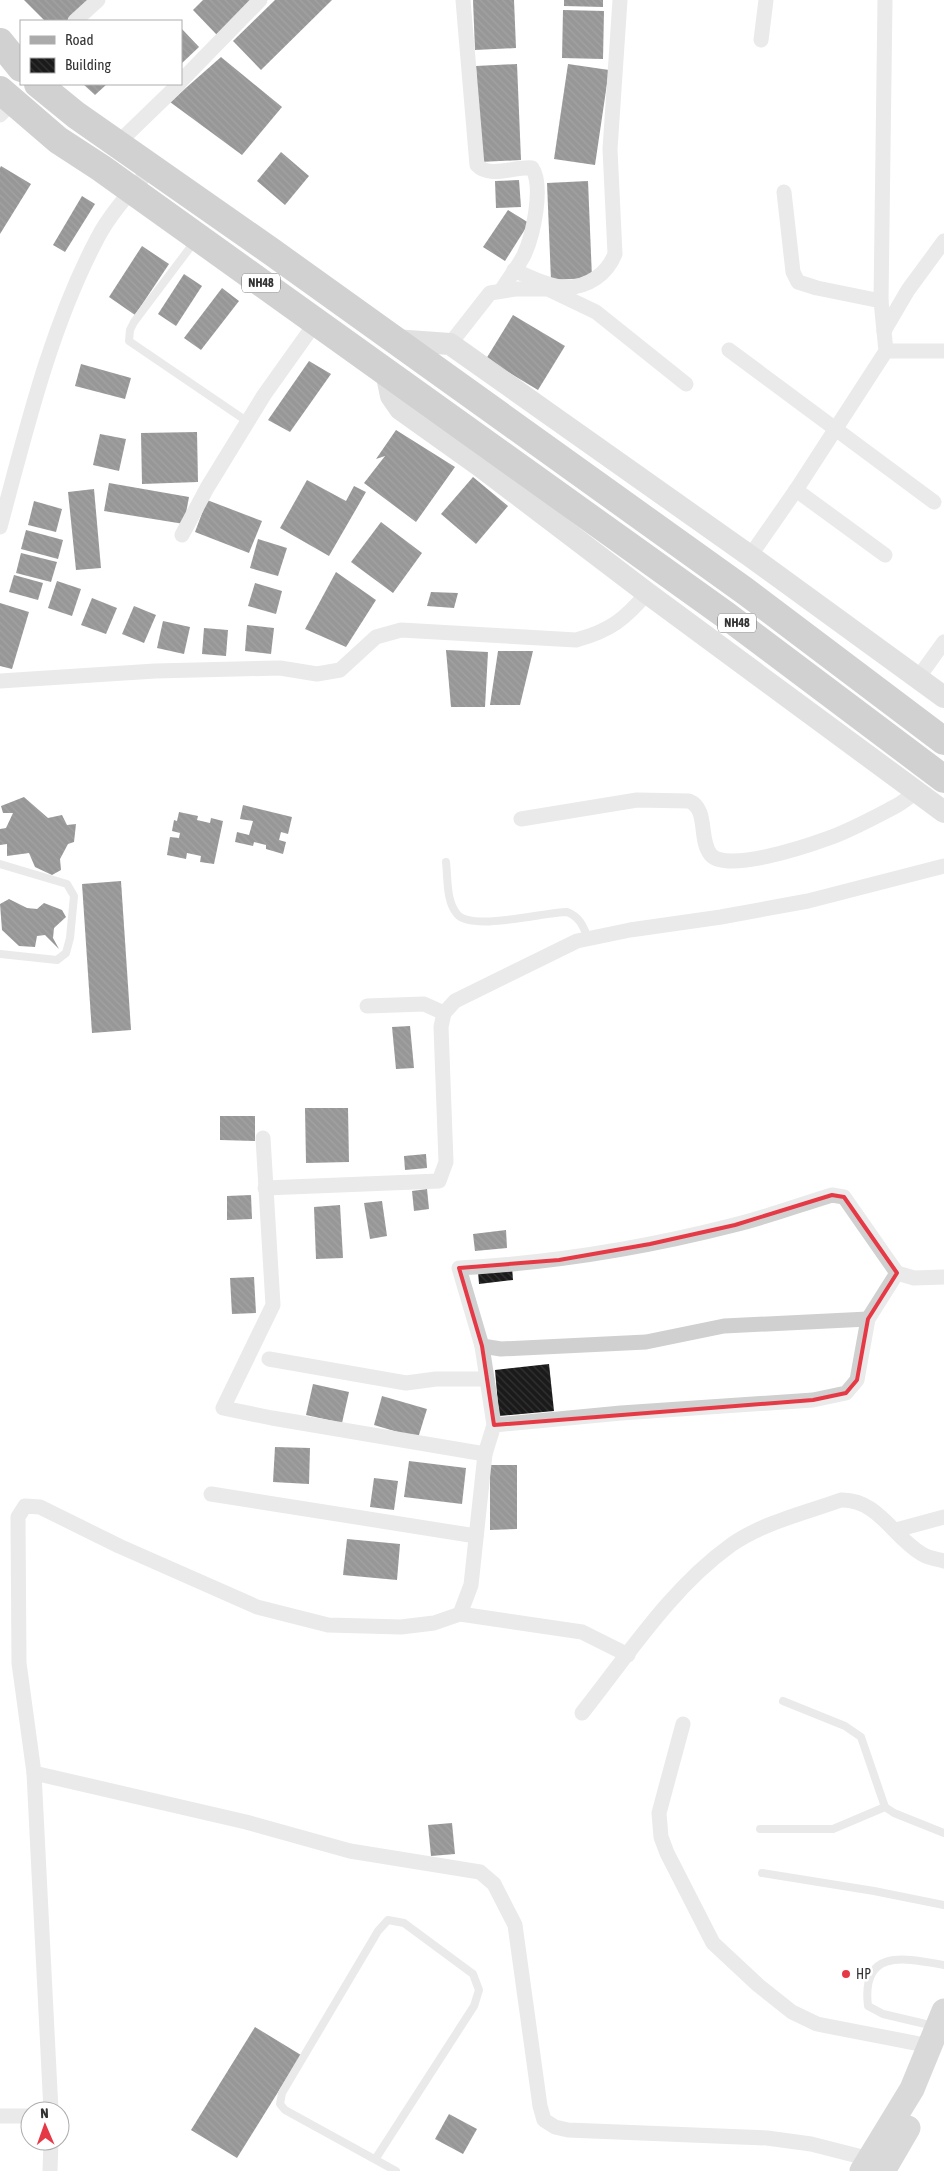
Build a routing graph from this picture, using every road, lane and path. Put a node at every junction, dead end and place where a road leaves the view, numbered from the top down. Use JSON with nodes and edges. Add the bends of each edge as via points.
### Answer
{"nodes":[{"id":1,"x":98,"y":0,"type":"edge"},
{"id":2,"x":260,"y":0,"type":"edge"},
{"id":3,"x":463,"y":0,"type":"edge"},
{"id":4,"x":620,"y":0,"type":"edge"},
{"id":5,"x":766,"y":0,"type":"edge"},
{"id":6,"x":885,"y":0,"type":"edge"},
{"id":7,"x":76,"y":20,"type":"edge"},
{"id":8,"x":761,"y":40,"type":"dead end"},
{"id":9,"x":0,"y":42,"type":"edge"},
{"id":10,"x":20,"y":67,"type":"edge"},
{"id":11,"x":182,"y":81,"type":"edge"},
{"id":12,"x":39,"y":85,"type":"edge"},
{"id":13,"x":178,"y":85,"type":"edge"},
{"id":14,"x":4,"y":102,"type":"edge"},
{"id":15,"x":118,"y":143,"type":"junction"},
{"id":16,"x":152,"y":167,"type":"junction"},
{"id":17,"x":132,"y":190,"type":"junction"},
{"id":18,"x":784,"y":192,"type":"dead end"},
{"id":19,"x":198,"y":237,"type":"junction"},
{"id":20,"x":944,"y":241,"type":"edge"},
{"id":21,"x":272,"y":252,"type":"junction"},
{"id":22,"x":514,"y":270,"type":"junction"},
{"id":23,"x":254,"y":277,"type":"junction"},
{"id":24,"x":501,"y":291,"type":"junction"},
{"id":25,"x":881,"y":301,"type":"junction"},
{"id":26,"x":316,"y":322,"type":"junction"},
{"id":27,"x":884,"y":331,"type":"junction"},
{"id":28,"x":394,"y":340,"type":"junction"},
{"id":29,"x":450,"y":344,"type":"junction"},
{"id":30,"x":729,"y":350,"type":"dead end"},
{"id":31,"x":886,"y":351,"type":"junction"},
{"id":32,"x":944,"y":351,"type":"edge"},
{"id":33,"x":386,"y":372,"type":"junction"},
{"id":34,"x":686,"y":384,"type":"dead end"},
{"id":35,"x":248,"y":422,"type":"junction"},
{"id":36,"x":836,"y":430,"type":"junction"},
{"id":37,"x":796,"y":490,"type":"junction"},
{"id":38,"x":934,"y":502,"type":"dead end"},
{"id":39,"x":0,"y":527,"type":"edge"},
{"id":40,"x":182,"y":535,"type":"dead end"},
{"id":41,"x":885,"y":555,"type":"dead end"},
{"id":42,"x":750,"y":556,"type":"junction"},
{"id":43,"x":647,"y":593,"type":"junction"},
{"id":44,"x":944,"y":642,"type":"edge"},
{"id":45,"x":918,"y":678,"type":"junction"},
{"id":46,"x":0,"y":681,"type":"edge"},
{"id":47,"x":944,"y":698,"type":"edge"},
{"id":48,"x":944,"y":741,"type":"edge"},
{"id":49,"x":944,"y":779,"type":"edge"},
{"id":50,"x":916,"y":792,"type":"junction"},
{"id":51,"x":944,"y":812,"type":"edge"},
{"id":52,"x":521,"y":818,"type":"dead end"},
{"id":53,"x":446,"y":862,"type":"dead end"},
{"id":54,"x":0,"y":864,"type":"edge"},
{"id":55,"x":944,"y":866,"type":"edge"},
{"id":56,"x":588,"y":938,"type":"junction"},
{"id":57,"x":0,"y":954,"type":"edge"},
{"id":58,"x":367,"y":1006,"type":"dead end"},
{"id":59,"x":444,"y":1013,"type":"junction"},
{"id":60,"x":263,"y":1138,"type":"dead end"},
{"id":61,"x":265,"y":1188,"type":"junction"},
{"id":62,"x":897,"y":1273,"type":"junction"},
{"id":63,"x":944,"y":1277,"type":"edge"},
{"id":64,"x":868,"y":1319,"type":"junction"},
{"id":65,"x":482,"y":1346,"type":"junction"},
{"id":66,"x":270,"y":1359,"type":"dead end"},
{"id":67,"x":487,"y":1379,"type":"junction"},
{"id":68,"x":494,"y":1425,"type":"junction"},
{"id":69,"x":485,"y":1454,"type":"junction"},
{"id":70,"x":210,"y":1494,"type":"dead end"},
{"id":71,"x":944,"y":1517,"type":"edge"},
{"id":72,"x":896,"y":1530,"type":"junction"},
{"id":73,"x":476,"y":1536,"type":"junction"},
{"id":74,"x":944,"y":1561,"type":"edge"},
{"id":75,"x":460,"y":1614,"type":"junction"},
{"id":76,"x":628,"y":1655,"type":"junction"},
{"id":77,"x":783,"y":1701,"type":"dead end"},
{"id":78,"x":582,"y":1712,"type":"dead end"},
{"id":79,"x":683,"y":1724,"type":"dead end"},
{"id":80,"x":34,"y":1773,"type":"junction"},
{"id":81,"x":885,"y":1807,"type":"junction"},
{"id":82,"x":760,"y":1829,"type":"dead end"},
{"id":83,"x":944,"y":1833,"type":"edge"},
{"id":84,"x":762,"y":1873,"type":"dead end"},
{"id":85,"x":944,"y":1905,"type":"edge"},
{"id":86,"x":944,"y":1965,"type":"edge"},
{"id":87,"x":939,"y":2034,"type":"edge"},
{"id":88,"x":50,"y":2101,"type":"edge"},
{"id":89,"x":0,"y":2116,"type":"edge"},
{"id":90,"x":20,"y":2116,"type":"edge"},
{"id":91,"x":51,"y":2151,"type":"edge"},
{"id":92,"x":376,"y":2158,"type":"junction"},
{"id":93,"x":872,"y":2167,"type":"edge"},
{"id":94,"x":50,"y":2171,"type":"edge"},
{"id":95,"x":396,"y":2171,"type":"edge"}],
"edges":[{"from":1,"to":7,"type":"street"},
{"from":2,"to":11,"type":"street"},
{"from":3,"to":22,"type":"street","via":[[477,165],[491,172],[532,168],[536,174],[538,190],[531,238]]},
{"from":4,"to":22,"type":"street","via":[[610,149],[615,254],[612,262],[598,277],[581,287],[561,287]]},
{"from":5,"to":8,"type":"street"},
{"from":6,"to":25,"type":"street"},
{"from":9,"to":10,"type":"highway"},
{"from":12,"to":15,"type":"highway","number":"NH48","via":[[76,116]]},
{"from":13,"to":15,"type":"street"},
{"from":14,"to":17,"type":"highway","number":"NH48"},
{"from":15,"to":16,"type":"highway","number":"NH48"},
{"from":16,"to":17,"type":"street"},
{"from":16,"to":21,"type":"highway","number":"NH48"},
{"from":17,"to":19,"type":"highway","number":"NH48"},
{"from":17,"to":39,"type":"street","via":[[98,238],[78,280],[41,377]]},
{"from":18,"to":25,"type":"street","via":[[793,272],[798,282]]},
{"from":19,"to":23,"type":"highway","number":"NH48"},
{"from":19,"to":35,"type":"lane","via":[[134,322],[129,341]]},
{"from":20,"to":27,"type":"street","via":[[908,290]]},
{"from":21,"to":23,"type":"highway"},
{"from":21,"to":28,"type":"highway","number":"NH48"},
{"from":22,"to":24,"type":"street"},
{"from":23,"to":26,"type":"highway","number":"NH48"},
{"from":24,"to":29,"type":"street","via":[[490,292]]},
{"from":24,"to":34,"type":"street","via":[[548,288],[596,312]]},
{"from":25,"to":27,"type":"street"},
{"from":26,"to":33,"type":"highway","number":"NH48"},
{"from":26,"to":35,"type":"street"},
{"from":27,"to":31,"type":"street"},
{"from":28,"to":29,"type":"street"},
{"from":28,"to":48,"type":"highway","number":"NH48","via":[[745,591]]},
{"from":29,"to":42,"type":"street"},
{"from":30,"to":36,"type":"street"},
{"from":31,"to":32,"type":"street"},
{"from":31,"to":36,"type":"street"},
{"from":33,"to":43,"type":"street","via":[[391,396],[400,409]]},
{"from":33,"to":49,"type":"highway","number":"NH48","via":[[727,616]]},
{"from":35,"to":40,"type":"street"},
{"from":36,"to":37,"type":"street"},
{"from":36,"to":38,"type":"street"},
{"from":37,"to":41,"type":"street"},
{"from":37,"to":42,"type":"street"},
{"from":42,"to":45,"type":"street"},
{"from":43,"to":46,"type":"street","via":[[630,613],[601,633],[576,640],[401,630],[376,637],[340,670],[317,674],[280,668],[184,670]]},
{"from":43,"to":50,"type":"street"},
{"from":44,"to":45,"type":"street"},
{"from":45,"to":47,"type":"street"},
{"from":50,"to":51,"type":"street"},
{"from":50,"to":52,"type":"street","via":[[897,806],[829,838],[754,859],[723,862],[712,855],[699,810],[695,803],[689,801],[637,800]]},
{"from":53,"to":56,"type":"lane","via":[[450,903],[458,916],[471,921],[490,922],[567,912],[580,920]]},
{"from":54,"to":57,"type":"lane","via":[[67,884],[74,896],[66,953],[57,960]]},
{"from":55,"to":56,"type":"street","via":[[808,901]]},
{"from":56,"to":59,"type":"street","via":[[455,1001]]},
{"from":58,"to":59,"type":"street","via":[[424,1004]]},
{"from":59,"to":61,"type":"street","via":[[442,1054],[446,1162],[439,1181]]},
{"from":60,"to":61,"type":"street"},
{"from":61,"to":69,"type":"street","via":[[273,1304],[223,1408]]},
{"from":62,"to":63,"type":"street","via":[[914,1278]]},
{"from":62,"to":64,"type":"street"},
{"from":62,"to":65,"type":"street","via":[[844,1197],[832,1195],[735,1225],[650,1244],[559,1260],[459,1268]]},
{"from":64,"to":65,"type":"street","via":[[724,1326],[646,1342],[501,1349]]},
{"from":64,"to":68,"type":"street","via":[[857,1380],[846,1393],[813,1400]]},
{"from":65,"to":67,"type":"street"},
{"from":66,"to":67,"type":"street","via":[[406,1383],[436,1379]]},
{"from":67,"to":68,"type":"street"},
{"from":68,"to":69,"type":"street"},
{"from":69,"to":73,"type":"street"},
{"from":70,"to":73,"type":"street"},
{"from":71,"to":72,"type":"street"},
{"from":72,"to":74,"type":"street","via":[[924,1556]]},
{"from":72,"to":76,"type":"street","via":[[870,1507],[853,1499],[840,1500],[764,1528],[732,1544],[702,1569]]},
{"from":73,"to":75,"type":"street","via":[[471,1585]]},
{"from":75,"to":76,"type":"street","via":[[582,1632]]},
{"from":75,"to":80,"type":"street","via":[[434,1623],[402,1627],[328,1626],[257,1607],[118,1546],[40,1507],[25,1506],[18,1516],[19,1663]]},
{"from":76,"to":78,"type":"street"},
{"from":77,"to":81,"type":"lane","via":[[846,1726],[861,1737]]},
{"from":79,"to":87,"type":"street","via":[[659,1813],[661,1837],[666,1853],[713,1943],[792,2012],[817,2024]]},
{"from":80,"to":88,"type":"street"},
{"from":80,"to":93,"type":"street","via":[[246,1822],[350,1851],[480,1872],[494,1884],[515,1925],[544,2120],[568,2130],[767,2138],[811,2144]]},
{"from":81,"to":82,"type":"lane","via":[[832,1829]]},
{"from":81,"to":83,"type":"lane"},
{"from":84,"to":85,"type":"lane","via":[[874,1890]]},
{"from":86,"to":87,"type":"lane","via":[[905,1958],[886,1960],[873,1969],[866,1993],[868,2006]]},
{"from":87,"to":93,"type":"main road"},
{"from":89,"to":90,"type":"street"},
{"from":91,"to":94,"type":"street"},
{"from":92,"to":92,"type":"lane","via":[[474,2006],[479,1990],[473,1974],[404,1923],[388,1920],[378,1931],[282,2093],[280,2104],[285,2110]]},
{"from":92,"to":95,"type":"lane"}]}
